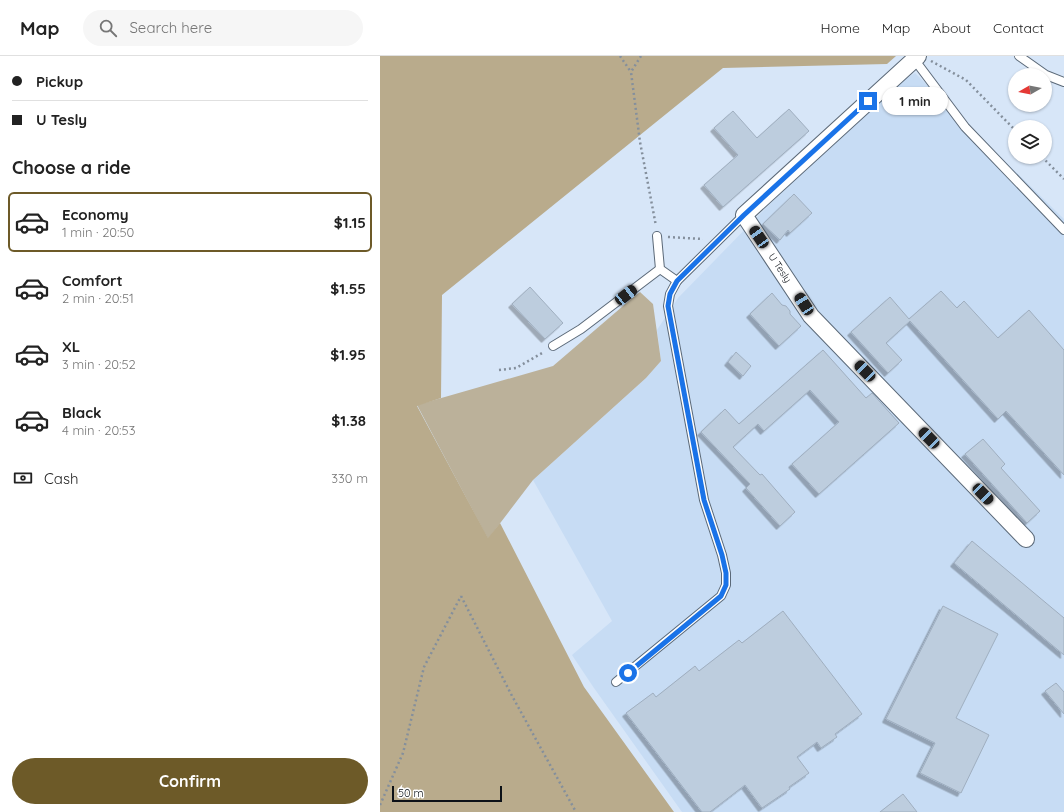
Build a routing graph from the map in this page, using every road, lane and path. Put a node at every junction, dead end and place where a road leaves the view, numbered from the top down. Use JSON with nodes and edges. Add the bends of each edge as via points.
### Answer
{"nodes":[{"id":1,"x":620,"y":56,"type":"edge"},
{"id":2,"x":641,"y":56,"type":"edge"},
{"id":3,"x":1019,"y":56,"type":"edge"},
{"id":4,"x":920,"y":58,"type":"edge"},
{"id":5,"x":631,"y":72,"type":"junction"},
{"id":6,"x":1064,"y":82,"type":"edge"},
{"id":7,"x":1008,"y":123,"type":"edge"},
{"id":8,"x":1049,"y":164,"type":"edge"},
{"id":9,"x":1064,"y":179,"type":"edge"},
{"id":10,"x":744,"y":215,"type":"junction"},
{"id":11,"x":1064,"y":230,"type":"edge"},
{"id":12,"x":658,"y":236,"type":"junction"},
{"id":13,"x":718,"y":240,"type":"junction"},
{"id":14,"x":660,"y":269,"type":"junction"},
{"id":15,"x":677,"y":281,"type":"junction"},
{"id":16,"x":553,"y":346,"type":"joint"},
{"id":17,"x":499,"y":370,"type":"dead end"},
{"id":18,"x":1026,"y":539,"type":"dead end"},
{"id":19,"x":616,"y":682,"type":"dead end"},
{"id":20,"x":380,"y":805,"type":"edge"},
{"id":21,"x":576,"y":812,"type":"edge"}],
"edges":[{"from":1,"to":5,"type":"path"},
{"from":2,"to":5,"type":"path"},
{"from":3,"to":6,"type":"lane","via":[[1046,75]]},
{"from":4,"to":7,"type":"path","via":[[966,80]]},
{"from":4,"to":10,"type":"street"},
{"from":4,"to":11,"type":"lane","via":[[965,127]]},
{"from":5,"to":12,"type":"path","via":[[640,142]]},
{"from":8,"to":9,"type":"path"},
{"from":10,"to":13,"type":"lane"},
{"from":10,"to":18,"type":"street","name":"U Tesly","via":[[811,316]]},
{"from":12,"to":13,"type":"path"},
{"from":12,"to":14,"type":"lane"},
{"from":13,"to":15,"type":"lane"},
{"from":14,"to":15,"type":"lane"},
{"from":14,"to":16,"type":"lane","via":[[581,329]]},
{"from":15,"to":19,"type":"lane","via":[[670,294],[668,306],[704,500],[722,555],[726,585],[721,596]]},
{"from":16,"to":17,"type":"path","via":[[516,368]]},
{"from":20,"to":21,"type":"path","via":[[403,753],[424,667],[461,596]]}]}
